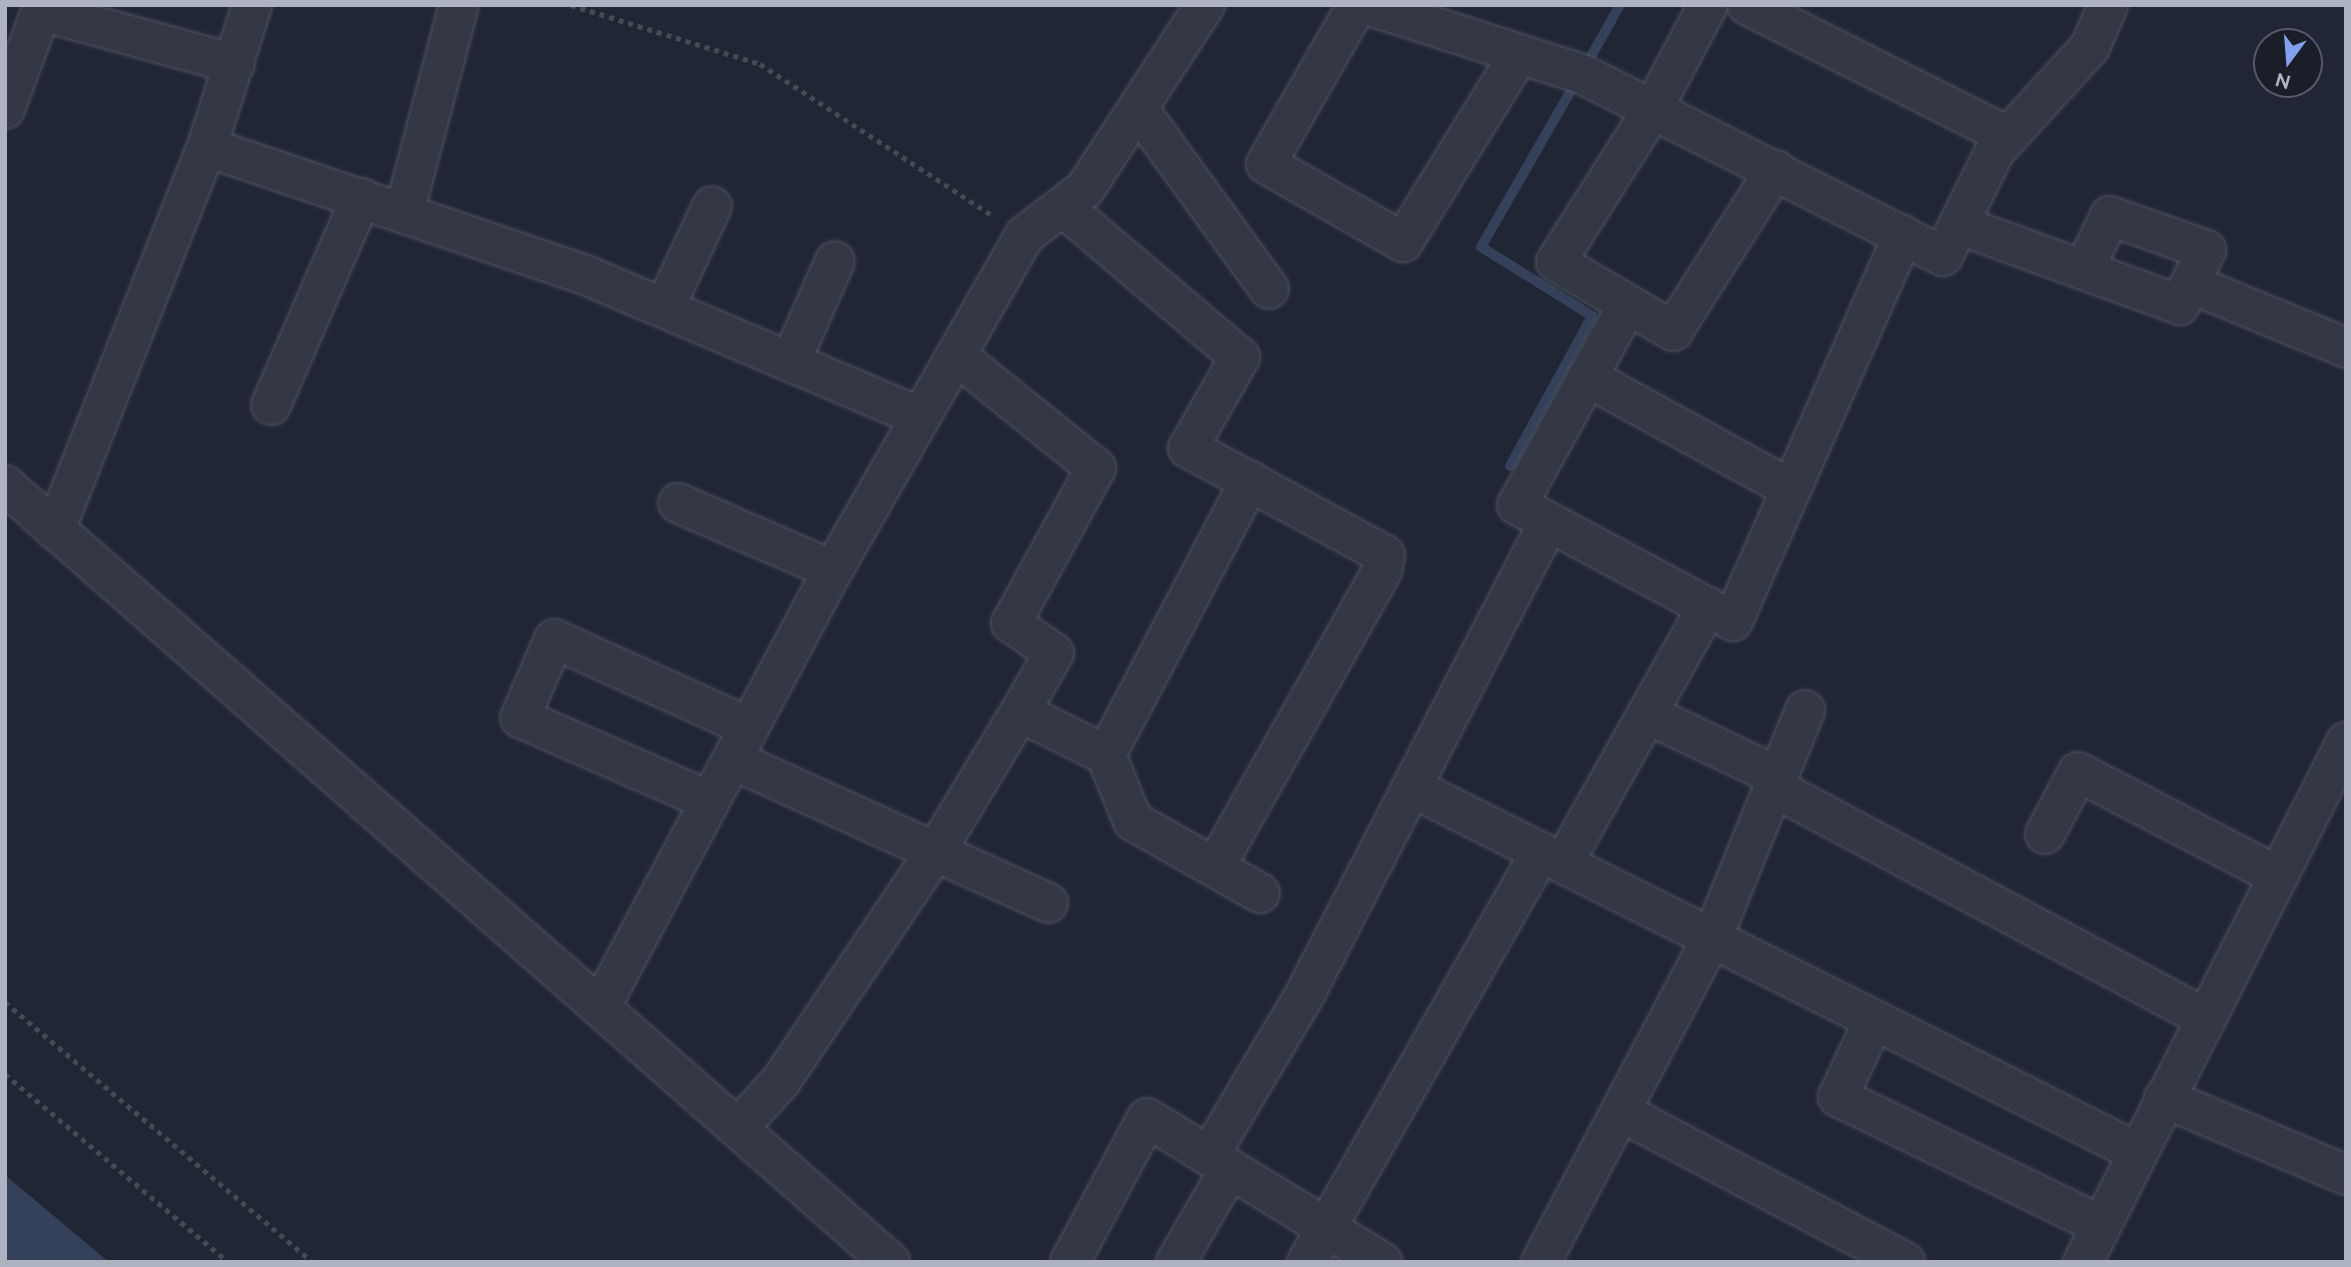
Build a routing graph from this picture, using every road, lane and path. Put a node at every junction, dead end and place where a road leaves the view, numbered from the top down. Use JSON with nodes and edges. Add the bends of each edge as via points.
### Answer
{"nodes":[{"id":1,"x":252,"y":5,"type":"edge"},
{"id":2,"x":459,"y":5,"type":"edge"},
{"id":3,"x":571,"y":5,"type":"edge"},
{"id":4,"x":1205,"y":5,"type":"edge"},
{"id":5,"x":1356,"y":5,"type":"edge"},
{"id":6,"x":1367,"y":5,"type":"edge"},
{"id":7,"x":1708,"y":5,"type":"edge"},
{"id":8,"x":1747,"y":5,"type":"edge"},
{"id":9,"x":2108,"y":5,"type":"edge"},
{"id":10,"x":1519,"y":54,"type":"junction"},
{"id":11,"x":234,"y":64,"type":"junction"},
{"id":12,"x":5,"y":109,"type":"edge"},
{"id":13,"x":1653,"y":109,"type":"junction"},
{"id":14,"x":1139,"y":110,"type":"junction"},
{"id":15,"x":2008,"y":136,"type":"junction"},
{"id":16,"x":207,"y":146,"type":"junction"},
{"id":17,"x":1774,"y":170,"type":"junction"},
{"id":18,"x":361,"y":198,"type":"junction"},
{"id":19,"x":712,"y":206,"type":"dead end"},
{"id":20,"x":1064,"y":208,"type":"junction"},
{"id":21,"x":404,"y":213,"type":"junction"},
{"id":22,"x":1959,"y":225,"type":"junction"},
{"id":23,"x":1903,"y":235,"type":"junction"},
{"id":24,"x":1024,"y":236,"type":"junction"},
{"id":25,"x":835,"y":261,"type":"dead end"},
{"id":26,"x":2084,"y":270,"type":"junction"},
{"id":27,"x":2191,"y":284,"type":"junction"},
{"id":28,"x":1269,"y":289,"type":"dead end"},
{"id":29,"x":1627,"y":306,"type":"junction"},
{"id":30,"x":665,"y":307,"type":"junction"},
{"id":31,"x":2346,"y":348,"type":"edge"},
{"id":32,"x":957,"y":356,"type":"junction"},
{"id":33,"x":791,"y":361,"type":"junction"},
{"id":34,"x":1587,"y":377,"type":"junction"},
{"id":35,"x":271,"y":405,"type":"dead end"},
{"id":36,"x":920,"y":417,"type":"junction"},
{"id":37,"x":1250,"y":481,"type":"junction"},
{"id":38,"x":5,"y":485,"type":"edge"},
{"id":39,"x":1791,"y":489,"type":"junction"},
{"id":40,"x":678,"y":503,"type":"dead end"},
{"id":41,"x":1548,"y":523,"type":"junction"},
{"id":42,"x":55,"y":530,"type":"junction"},
{"id":43,"x":833,"y":570,"type":"junction"},
{"id":44,"x":1707,"y":607,"type":"junction"},
{"id":45,"x":1805,"y":710,"type":"dead end"},
{"id":46,"x":1020,"y":712,"type":"junction"},
{"id":47,"x":1647,"y":714,"type":"junction"},
{"id":48,"x":2346,"y":742,"type":"edge"},
{"id":49,"x":741,"y":743,"type":"junction"},
{"id":50,"x":1106,"y":755,"type":"junction"},
{"id":51,"x":1777,"y":776,"type":"junction"},
{"id":52,"x":1415,"y":789,"type":"junction"},
{"id":53,"x":710,"y":801,"type":"junction"},
{"id":54,"x":2045,"y":834,"type":"dead end"},
{"id":55,"x":936,"y":851,"type":"junction"},
{"id":56,"x":1552,"y":858,"type":"junction"},
{"id":57,"x":1216,"y":866,"type":"junction"},
{"id":58,"x":2276,"y":875,"type":"junction"},
{"id":59,"x":1260,"y":893,"type":"dead end"},
{"id":60,"x":1048,"y":903,"type":"dead end"},
{"id":61,"x":1713,"y":936,"type":"junction"},
{"id":62,"x":5,"y":1002,"type":"edge"},
{"id":63,"x":602,"y":1004,"type":"junction"},
{"id":64,"x":2204,"y":1017,"type":"junction"},
{"id":65,"x":1874,"y":1020,"type":"junction"},
{"id":66,"x":5,"y":1074,"type":"edge"},
{"id":67,"x":2164,"y":1098,"type":"junction"},
{"id":68,"x":1621,"y":1112,"type":"junction"},
{"id":69,"x":739,"y":1128,"type":"junction"},
{"id":70,"x":2137,"y":1152,"type":"junction"},
{"id":71,"x":1218,"y":1164,"type":"junction"},
{"id":72,"x":2346,"y":1175,"type":"edge"},
{"id":73,"x":2100,"y":1225,"type":"junction"},
{"id":74,"x":1325,"y":1229,"type":"junction"},
{"id":75,"x":228,"y":1262,"type":"edge"},
{"id":76,"x":313,"y":1262,"type":"edge"},
{"id":77,"x":890,"y":1262,"type":"edge"},
{"id":78,"x":1070,"y":1262,"type":"edge"},
{"id":79,"x":1176,"y":1262,"type":"edge"},
{"id":80,"x":1307,"y":1262,"type":"edge"},
{"id":81,"x":1382,"y":1262,"type":"edge"},
{"id":82,"x":1541,"y":1262,"type":"edge"},
{"id":83,"x":1905,"y":1262,"type":"edge"},
{"id":84,"x":2083,"y":1262,"type":"edge"}],
"edges":[{"from":1,"to":11,"type":"street"},
{"from":2,"to":21,"type":"street"},
{"from":3,"to":24,"type":"path","via":[[760,64]]},
{"from":4,"to":14,"type":"street"},
{"from":5,"to":10,"type":"street","via":[[1266,164],[1403,242]]},
{"from":6,"to":10,"type":"street"},
{"from":7,"to":13,"type":"street"},
{"from":8,"to":15,"type":"street"},
{"from":9,"to":15,"type":"street","via":[[2090,47]]},
{"from":10,"to":13,"type":"street","via":[[1582,74]]},
{"from":11,"to":12,"type":"street","via":[[41,11]]},
{"from":11,"to":16,"type":"street"},
{"from":13,"to":17,"type":"street"},
{"from":13,"to":29,"type":"street","via":[[1556,262]]},
{"from":14,"to":20,"type":"street","via":[[1085,188]]},
{"from":14,"to":28,"type":"street"},
{"from":15,"to":22,"type":"street","via":[[1995,151]]},
{"from":16,"to":18,"type":"street"},
{"from":16,"to":42,"type":"street"},
{"from":17,"to":23,"type":"street"},
{"from":17,"to":29,"type":"street","via":[[1673,331]]},
{"from":18,"to":21,"type":"street"},
{"from":18,"to":35,"type":"street"},
{"from":19,"to":30,"type":"street"},
{"from":20,"to":24,"type":"street"},
{"from":20,"to":37,"type":"street","via":[[1240,356],[1188,447]]},
{"from":21,"to":30,"type":"street"},
{"from":22,"to":23,"type":"street","via":[[1943,256]]},
{"from":22,"to":26,"type":"street"},
{"from":23,"to":39,"type":"street"},
{"from":24,"to":32,"type":"street"},
{"from":25,"to":33,"type":"street"},
{"from":26,"to":27,"type":"street","via":[[2180,305]]},
{"from":26,"to":27,"type":"street","via":[[2110,216],[2206,250]]},
{"from":27,"to":31,"type":"street"},
{"from":29,"to":34,"type":"street"},
{"from":30,"to":33,"type":"street"},
{"from":32,"to":36,"type":"street"},
{"from":32,"to":46,"type":"street","via":[[1096,468],[1011,623],[1054,653]]},
{"from":33,"to":36,"type":"street"},
{"from":34,"to":39,"type":"street"},
{"from":34,"to":41,"type":"street","via":[[1517,505]]},
{"from":36,"to":43,"type":"street"},
{"from":37,"to":50,"type":"street"},
{"from":37,"to":57,"type":"street","via":[[1385,555],[1382,570]]},
{"from":38,"to":42,"type":"street"},
{"from":39,"to":44,"type":"street","via":[[1733,621]]},
{"from":40,"to":43,"type":"street"},
{"from":41,"to":44,"type":"street"},
{"from":41,"to":52,"type":"street"},
{"from":42,"to":63,"type":"street","via":[[412,845]]},
{"from":43,"to":49,"type":"street"},
{"from":44,"to":47,"type":"street"},
{"from":45,"to":51,"type":"street"},
{"from":46,"to":50,"type":"street"},
{"from":46,"to":55,"type":"street"},
{"from":47,"to":51,"type":"street"},
{"from":47,"to":56,"type":"street"},
{"from":48,"to":58,"type":"street"},
{"from":49,"to":53,"type":"street"},
{"from":49,"to":53,"type":"street","via":[[554,639],[520,718]]},
{"from":49,"to":55,"type":"street"},
{"from":50,"to":57,"type":"street","via":[[1133,821]]},
{"from":51,"to":61,"type":"street"},
{"from":51,"to":64,"type":"street","via":[[1784,793]]},
{"from":52,"to":56,"type":"street"},
{"from":52,"to":71,"type":"street"},
{"from":53,"to":63,"type":"street"},
{"from":54,"to":58,"type":"street","via":[[2078,772]]},
{"from":55,"to":60,"type":"street"},
{"from":55,"to":69,"type":"street","via":[[780,1082]]},
{"from":56,"to":61,"type":"street"},
{"from":56,"to":74,"type":"street"},
{"from":57,"to":59,"type":"street"},
{"from":58,"to":64,"type":"street"},
{"from":61,"to":65,"type":"street"},
{"from":61,"to":68,"type":"street"},
{"from":62,"to":76,"type":"path"},
{"from":63,"to":69,"type":"street"},
{"from":64,"to":67,"type":"street"},
{"from":65,"to":70,"type":"street"},
{"from":65,"to":73,"type":"street","via":[[1838,1097]]},
{"from":66,"to":75,"type":"path"},
{"from":67,"to":70,"type":"street"},
{"from":67,"to":72,"type":"street"},
{"from":68,"to":82,"type":"street"},
{"from":68,"to":83,"type":"street"},
{"from":69,"to":77,"type":"street"},
{"from":70,"to":73,"type":"street"},
{"from":71,"to":74,"type":"street"},
{"from":71,"to":78,"type":"street","via":[[1147,1118]]},
{"from":71,"to":79,"type":"street"},
{"from":73,"to":84,"type":"street"},
{"from":74,"to":80,"type":"street"},
{"from":74,"to":81,"type":"street"}]}
